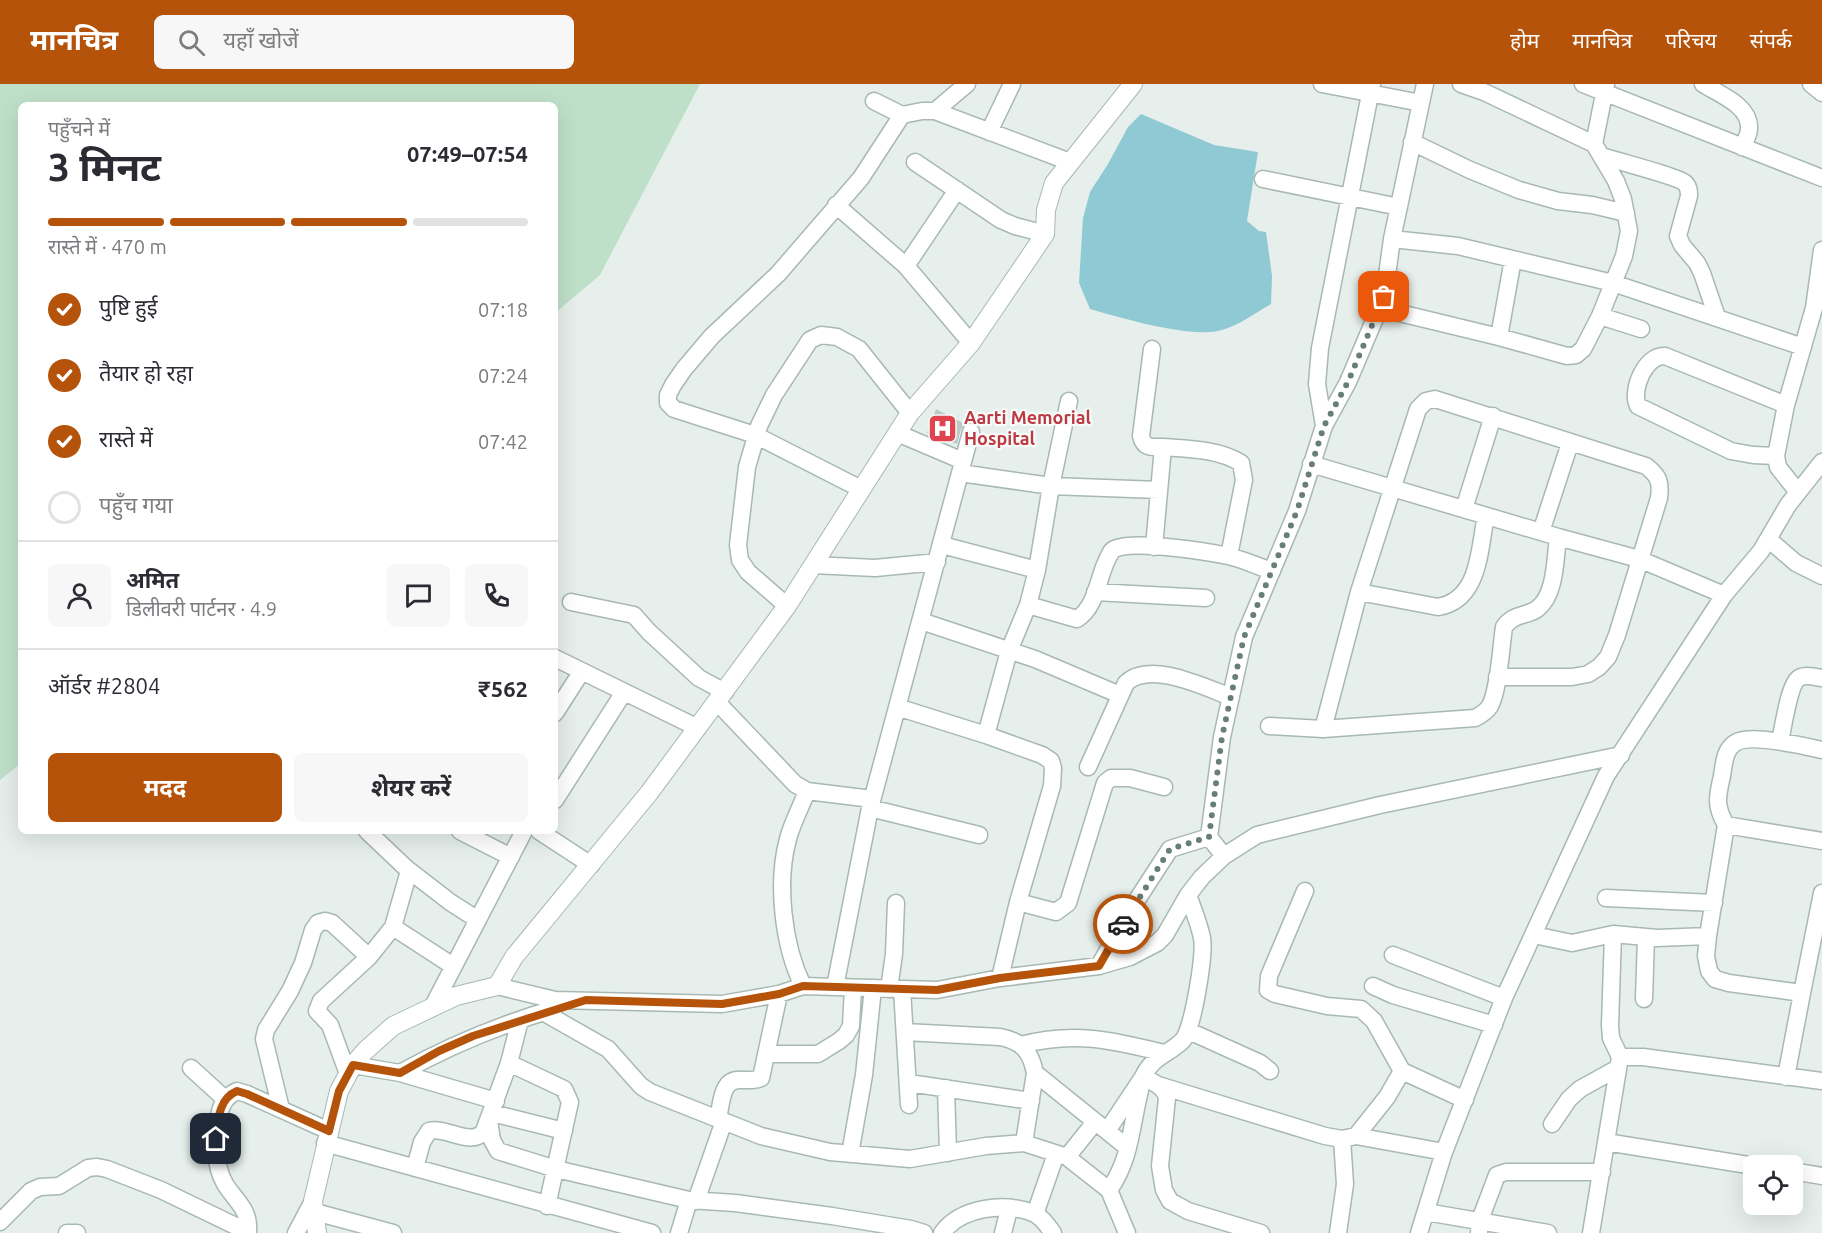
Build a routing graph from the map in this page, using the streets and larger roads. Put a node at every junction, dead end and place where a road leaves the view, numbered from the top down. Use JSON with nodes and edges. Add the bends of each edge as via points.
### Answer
{"nodes":[{"id":1,"x":967,"y":84,"type":"edge"},
{"id":2,"x":1012,"y":84,"type":"edge"},
{"id":3,"x":1133,"y":84,"type":"edge"},
{"id":4,"x":1322,"y":84,"type":"edge"},
{"id":5,"x":1425,"y":84,"type":"edge"},
{"id":6,"x":1461,"y":84,"type":"edge"},
{"id":7,"x":1583,"y":84,"type":"edge"},
{"id":8,"x":1703,"y":84,"type":"edge"},
{"id":9,"x":1811,"y":84,"type":"edge"},
{"id":10,"x":1485,"y":88,"type":"edge"},
{"id":11,"x":1371,"y":89,"type":"edge"},
{"id":12,"x":1605,"y":89,"type":"edge"},
{"id":13,"x":1822,"y":93,"type":"edge"},
{"id":14,"x":874,"y":101,"type":"dead end"},
{"id":15,"x":1421,"y":103,"type":"junction"},
{"id":16,"x":935,"y":111,"type":"junction"},
{"id":17,"x":902,"y":116,"type":"junction"},
{"id":18,"x":989,"y":132,"type":"junction"},
{"id":19,"x":1412,"y":142,"type":"junction"},
{"id":20,"x":1742,"y":147,"type":"junction"},
{"id":21,"x":1598,"y":150,"type":"junction"},
{"id":22,"x":915,"y":162,"type":"dead end"},
{"id":23,"x":1070,"y":162,"type":"junction"},
{"id":24,"x":1822,"y":178,"type":"edge"},
{"id":25,"x":1263,"y":179,"type":"dead end"},
{"id":26,"x":957,"y":189,"type":"junction"},
{"id":27,"x":1349,"y":195,"type":"junction"},
{"id":28,"x":836,"y":205,"type":"junction"},
{"id":29,"x":1399,"y":207,"type":"junction"},
{"id":30,"x":1626,"y":213,"type":"junction"},
{"id":31,"x":1045,"y":234,"type":"junction"},
{"id":32,"x":1392,"y":239,"type":"junction"},
{"id":33,"x":1822,"y":250,"type":"edge"},
{"id":34,"x":1513,"y":259,"type":"junction"},
{"id":35,"x":906,"y":266,"type":"junction"},
{"id":36,"x":1613,"y":283,"type":"junction"},
{"id":37,"x":1379,"y":308,"type":"junction"},
{"id":38,"x":1818,"y":309,"type":"edge"},
{"id":39,"x":1600,"y":316,"type":"junction"},
{"id":40,"x":1717,"y":317,"type":"junction"},
{"id":41,"x":1641,"y":329,"type":"dead end"},
{"id":42,"x":1499,"y":337,"type":"junction"},
{"id":43,"x":971,"y":343,"type":"junction"},
{"id":44,"x":1803,"y":347,"type":"junction"},
{"id":45,"x":1152,"y":349,"type":"dead end"},
{"id":46,"x":1069,"y":401,"type":"dead end"},
{"id":47,"x":1786,"y":405,"type":"junction"},
{"id":48,"x":910,"y":413,"type":"junction"},
{"id":49,"x":1493,"y":416,"type":"junction"},
{"id":50,"x":1324,"y":426,"type":"junction"},
{"id":51,"x":971,"y":432,"type":"dead end"},
{"id":52,"x":897,"y":433,"type":"junction"},
{"id":53,"x":755,"y":435,"type":"junction"},
{"id":54,"x":1570,"y":443,"type":"junction"},
{"id":55,"x":1163,"y":447,"type":"junction"},
{"id":56,"x":1776,"y":456,"type":"junction"},
{"id":57,"x":1822,"y":462,"type":"edge"},
{"id":58,"x":1311,"y":464,"type":"junction"},
{"id":59,"x":962,"y":467,"type":"junction"},
{"id":60,"x":1051,"y":486,"type":"junction"},
{"id":61,"x":861,"y":489,"type":"junction"},
{"id":62,"x":1393,"y":489,"type":"junction"},
{"id":63,"x":1159,"y":490,"type":"junction"},
{"id":64,"x":1797,"y":491,"type":"junction"},
{"id":65,"x":1464,"y":509,"type":"junction"},
{"id":66,"x":1486,"y":516,"type":"junction"},
{"id":67,"x":1541,"y":532,"type":"junction"},
{"id":68,"x":1558,"y":537,"type":"junction"},
{"id":69,"x":1768,"y":539,"type":"junction"},
{"id":70,"x":1154,"y":547,"type":"junction"},
{"id":71,"x":939,"y":554,"type":"junction"},
{"id":72,"x":1229,"y":556,"type":"junction"},
{"id":73,"x":1639,"y":559,"type":"junction"},
{"id":74,"x":813,"y":565,"type":"junction"},
{"id":75,"x":1037,"y":570,"type":"junction"},
{"id":76,"x":1272,"y":571,"type":"junction"},
{"id":77,"x":1822,"y":576,"type":"edge"},
{"id":78,"x":1095,"y":592,"type":"junction"},
{"id":79,"x":1359,"y":592,"type":"junction"},
{"id":80,"x":1724,"y":595,"type":"junction"},
{"id":81,"x":1206,"y":598,"type":"dead end"},
{"id":82,"x":571,"y":602,"type":"dead end"},
{"id":83,"x":1028,"y":605,"type":"junction"},
{"id":84,"x":787,"y":606,"type":"junction"},
{"id":85,"x":921,"y":621,"type":"junction"},
{"id":86,"x":1009,"y":651,"type":"junction"},
{"id":87,"x":558,"y":659,"type":"edge"},
{"id":88,"x":582,"y":671,"type":"junction"},
{"id":89,"x":1497,"y":678,"type":"junction"},
{"id":90,"x":1822,"y":678,"type":"edge"},
{"id":91,"x":624,"y":692,"type":"junction"},
{"id":92,"x":1120,"y":695,"type":"junction"},
{"id":93,"x":721,"y":697,"type":"junction"},
{"id":94,"x":1231,"y":697,"type":"junction"},
{"id":95,"x":897,"y":707,"type":"junction"},
{"id":96,"x":558,"y":708,"type":"edge"},
{"id":97,"x":1269,"y":726,"type":"dead end"},
{"id":98,"x":698,"y":728,"type":"junction"},
{"id":99,"x":1323,"y":729,"type":"junction"},
{"id":100,"x":986,"y":735,"type":"junction"},
{"id":101,"x":1780,"y":741,"type":"junction"},
{"id":102,"x":1822,"y":750,"type":"edge"},
{"id":103,"x":1621,"y":755,"type":"junction"},
{"id":104,"x":1088,"y":767,"type":"dead end"},
{"id":105,"x":1164,"y":787,"type":"dead end"},
{"id":106,"x":807,"y":791,"type":"junction"},
{"id":107,"x":558,"y":795,"type":"edge"},
{"id":108,"x":871,"y":804,"type":"junction"},
{"id":109,"x":1726,"y":825,"type":"junction"},
{"id":110,"x":370,"y":834,"type":"edge"},
{"id":111,"x":466,"y":834,"type":"edge"},
{"id":112,"x":522,"y":834,"type":"edge"},
{"id":113,"x":544,"y":834,"type":"edge"},
{"id":114,"x":979,"y":835,"type":"dead end"},
{"id":115,"x":1209,"y":837,"type":"junction"},
{"id":116,"x":1822,"y":841,"type":"edge"},
{"id":117,"x":1224,"y":856,"type":"junction"},
{"id":118,"x":511,"y":857,"type":"junction"},
{"id":119,"x":591,"y":865,"type":"junction"},
{"id":120,"x":409,"y":871,"type":"junction"},
{"id":121,"x":1305,"y":891,"type":"dead end"},
{"id":122,"x":1822,"y":893,"type":"edge"},
{"id":123,"x":1188,"y":895,"type":"junction"},
{"id":124,"x":1606,"y":898,"type":"dead end"},
{"id":125,"x":1018,"y":902,"type":"junction"},
{"id":126,"x":896,"y":903,"type":"dead end"},
{"id":127,"x":1714,"y":903,"type":"junction"},
{"id":128,"x":478,"y":920,"type":"junction"},
{"id":129,"x":393,"y":927,"type":"junction"},
{"id":130,"x":1612,"y":934,"type":"junction"},
{"id":131,"x":1534,"y":935,"type":"junction"},
{"id":132,"x":1708,"y":936,"type":"junction"},
{"id":133,"x":1646,"y":937,"type":"junction"},
{"id":134,"x":1393,"y":956,"type":"dead end"},
{"id":135,"x":369,"y":957,"type":"junction"},
{"id":136,"x":453,"y":966,"type":"junction"},
{"id":137,"x":1099,"y":966,"type":"junction"},
{"id":138,"x":1000,"y":978,"type":"junction"},
{"id":139,"x":497,"y":986,"type":"junction"},
{"id":140,"x":803,"y":986,"type":"junction"},
{"id":141,"x":1373,"y":986,"type":"dead end"},
{"id":142,"x":835,"y":987,"type":"junction"},
{"id":143,"x":852,"y":988,"type":"junction"},
{"id":144,"x":888,"y":989,"type":"junction"},
{"id":145,"x":1802,"y":993,"type":"junction"},
{"id":146,"x":779,"y":994,"type":"junction"},
{"id":147,"x":1504,"y":998,"type":"junction"},
{"id":148,"x":1644,"y":999,"type":"dead end"},
{"id":149,"x":586,"y":1000,"type":"junction"},
{"id":150,"x":432,"y":1008,"type":"junction"},
{"id":151,"x":543,"y":1012,"type":"junction"},
{"id":152,"x":520,"y":1020,"type":"junction"},
{"id":153,"x":1494,"y":1025,"type":"junction"},
{"id":154,"x":905,"y":1032,"type":"junction"},
{"id":155,"x":1189,"y":1032,"type":"junction"},
{"id":156,"x":1021,"y":1045,"type":"junction"},
{"id":157,"x":1164,"y":1053,"type":"junction"},
{"id":158,"x":766,"y":1054,"type":"junction"},
{"id":159,"x":1619,"y":1062,"type":"junction"},
{"id":160,"x":509,"y":1063,"type":"junction"},
{"id":161,"x":191,"y":1068,"type":"dead end"},
{"id":162,"x":351,"y":1070,"type":"junction"},
{"id":163,"x":1270,"y":1071,"type":"dead end"},
{"id":164,"x":1402,"y":1071,"type":"junction"},
{"id":165,"x":400,"y":1073,"type":"junction"},
{"id":166,"x":1035,"y":1073,"type":"junction"},
{"id":167,"x":1786,"y":1077,"type":"junction"},
{"id":168,"x":1151,"y":1081,"type":"junction"},
{"id":169,"x":1822,"y":1081,"type":"edge"},
{"id":170,"x":909,"y":1083,"type":"junction"},
{"id":171,"x":946,"y":1088,"type":"junction"},
{"id":172,"x":225,"y":1099,"type":"junction"},
{"id":173,"x":1465,"y":1100,"type":"junction"},
{"id":174,"x":1031,"y":1101,"type":"junction"},
{"id":175,"x":909,"y":1105,"type":"dead end"},
{"id":176,"x":281,"y":1109,"type":"junction"},
{"id":177,"x":492,"y":1112,"type":"junction"},
{"id":178,"x":721,"y":1120,"type":"junction"},
{"id":179,"x":1552,"y":1124,"type":"dead end"},
{"id":180,"x":1101,"y":1127,"type":"junction"},
{"id":181,"x":564,"y":1131,"type":"junction"},
{"id":182,"x":327,"y":1137,"type":"junction"},
{"id":183,"x":1349,"y":1138,"type":"junction"},
{"id":184,"x":1606,"y":1142,"type":"junction"},
{"id":185,"x":1024,"y":1143,"type":"junction"},
{"id":186,"x":1128,"y":1148,"type":"junction"},
{"id":187,"x":1444,"y":1152,"type":"junction"},
{"id":188,"x":948,"y":1153,"type":"junction"},
{"id":189,"x":850,"y":1154,"type":"junction"},
{"id":190,"x":1062,"y":1155,"type":"junction"},
{"id":191,"x":1743,"y":1164,"type":"edge"},
{"id":192,"x":415,"y":1168,"type":"junction"},
{"id":193,"x":556,"y":1169,"type":"junction"},
{"id":194,"x":1602,"y":1172,"type":"junction"},
{"id":195,"x":1803,"y":1173,"type":"edge"},
{"id":196,"x":1822,"y":1176,"type":"edge"},
{"id":197,"x":1109,"y":1190,"type":"junction"},
{"id":198,"x":693,"y":1200,"type":"junction"},
{"id":199,"x":547,"y":1206,"type":"junction"},
{"id":200,"x":314,"y":1207,"type":"junction"},
{"id":201,"x":1009,"y":1209,"type":"junction"},
{"id":202,"x":1426,"y":1212,"type":"junction"},
{"id":203,"x":1035,"y":1214,"type":"junction"},
{"id":204,"x":0,"y":1222,"type":"edge"},
{"id":205,"x":1480,"y":1226,"type":"edge"},
{"id":206,"x":1526,"y":1231,"type":"edge"},
{"id":207,"x":248,"y":1232,"type":"edge"},
{"id":208,"x":67,"y":1233,"type":"edge"},
{"id":209,"x":77,"y":1233,"type":"edge"},
{"id":210,"x":296,"y":1233,"type":"edge"},
{"id":211,"x":317,"y":1233,"type":"edge"},
{"id":212,"x":393,"y":1233,"type":"edge"},
{"id":213,"x":652,"y":1233,"type":"edge"},
{"id":214,"x":680,"y":1233,"type":"edge"},
{"id":215,"x":924,"y":1233,"type":"edge"},
{"id":216,"x":942,"y":1233,"type":"edge"},
{"id":217,"x":1004,"y":1233,"type":"edge"},
{"id":218,"x":1053,"y":1233,"type":"edge"},
{"id":219,"x":1127,"y":1233,"type":"edge"},
{"id":220,"x":1261,"y":1233,"type":"edge"},
{"id":221,"x":1338,"y":1233,"type":"edge"},
{"id":222,"x":1419,"y":1233,"type":"edge"},
{"id":223,"x":1548,"y":1233,"type":"edge"},
{"id":224,"x":1591,"y":1233,"type":"edge"}],
"edges":[{"from":1,"to":16,"type":"street"},
{"from":2,"to":18,"type":"street"},
{"from":3,"to":23,"type":"street"},
{"from":4,"to":11,"type":"street"},
{"from":5,"to":15,"type":"street"},
{"from":6,"to":10,"type":"street"},
{"from":7,"to":12,"type":"street"},
{"from":8,"to":20,"type":"street","via":[[1740,107],[1748,118],[1749,133]]},
{"from":9,"to":13,"type":"street"},
{"from":10,"to":21,"type":"street"},
{"from":11,"to":15,"type":"street"},
{"from":11,"to":27,"type":"street"},
{"from":12,"to":20,"type":"street"},
{"from":12,"to":21,"type":"street"},
{"from":14,"to":17,"type":"street"},
{"from":15,"to":19,"type":"street"},
{"from":16,"to":17,"type":"street"},
{"from":16,"to":18,"type":"street"},
{"from":17,"to":28,"type":"street","via":[[861,178]]},
{"from":18,"to":23,"type":"street"},
{"from":19,"to":29,"type":"street"},
{"from":19,"to":30,"type":"street","via":[[1519,190]]},
{"from":20,"to":24,"type":"street"},
{"from":21,"to":30,"type":"street","via":[[1616,181]]},
{"from":21,"to":40,"type":"street","via":[[1686,184],[1689,196],[1678,236],[1702,273]]},
{"from":22,"to":26,"type":"street"},
{"from":23,"to":31,"type":"street","via":[[1054,183],[1046,210]]},
{"from":25,"to":27,"type":"street"},
{"from":26,"to":31,"type":"street","via":[[1000,220]]},
{"from":26,"to":35,"type":"street"},
{"from":27,"to":29,"type":"street"},
{"from":27,"to":50,"type":"street","via":[[1317,369]]},
{"from":28,"to":35,"type":"street"},
{"from":28,"to":53,"type":"street","via":[[778,274],[712,336],[668,395],[668,403],[674,409]]},
{"from":29,"to":32,"type":"street"},
{"from":30,"to":36,"type":"street","via":[[1628,243]]},
{"from":31,"to":43,"type":"street"},
{"from":32,"to":34,"type":"street","via":[[1458,246]]},
{"from":32,"to":37,"type":"street"},
{"from":33,"to":38,"type":"street"},
{"from":34,"to":36,"type":"street"},
{"from":34,"to":42,"type":"street"},
{"from":35,"to":43,"type":"street"},
{"from":36,"to":39,"type":"street"},
{"from":36,"to":40,"type":"street"},
{"from":37,"to":42,"type":"street"},
{"from":37,"to":50,"type":"street","via":[[1348,382]]},
{"from":38,"to":44,"type":"street"},
{"from":39,"to":41,"type":"street"},
{"from":39,"to":42,"type":"street","via":[[1576,355],[1567,356]]},
{"from":40,"to":44,"type":"street"},
{"from":43,"to":48,"type":"street"},
{"from":44,"to":47,"type":"street"},
{"from":45,"to":55,"type":"street","via":[[1141,436],[1147,447]]},
{"from":46,"to":60,"type":"street"},
{"from":47,"to":56,"type":"street"},
{"from":47,"to":56,"type":"street","via":[[1665,356],[1652,359],[1635,392],[1638,406],[1731,451]]},
{"from":48,"to":52,"type":"street"},
{"from":48,"to":53,"type":"street","via":[[860,349],[837,337],[821,335],[810,340],[774,395]]},
{"from":49,"to":54,"type":"street"},
{"from":49,"to":62,"type":"street","via":[[1435,399],[1426,401],[1418,409]]},
{"from":49,"to":65,"type":"street"},
{"from":50,"to":58,"type":"street"},
{"from":51,"to":59,"type":"street"},
{"from":52,"to":59,"type":"street"},
{"from":52,"to":61,"type":"street"},
{"from":53,"to":61,"type":"street"},
{"from":53,"to":84,"type":"street","via":[[739,525],[740,560]]},
{"from":54,"to":67,"type":"street"},
{"from":54,"to":73,"type":"street","via":[[1646,466],[1657,475],[1659,498]]},
{"from":55,"to":63,"type":"street"},
{"from":55,"to":72,"type":"street","via":[[1218,453],[1241,463],[1244,480]]},
{"from":56,"to":64,"type":"street","via":[[1778,467]]},
{"from":57,"to":64,"type":"street"},
{"from":58,"to":62,"type":"street"},
{"from":58,"to":76,"type":"street"},
{"from":59,"to":60,"type":"street"},
{"from":59,"to":71,"type":"street"},
{"from":60,"to":63,"type":"street"},
{"from":60,"to":75,"type":"street"},
{"from":61,"to":74,"type":"street"},
{"from":62,"to":65,"type":"street"},
{"from":62,"to":79,"type":"street"},
{"from":63,"to":70,"type":"street"},
{"from":64,"to":69,"type":"street"},
{"from":65,"to":66,"type":"street"},
{"from":66,"to":67,"type":"street"},
{"from":66,"to":79,"type":"street","via":[[1473,579],[1468,590],[1450,605],[1438,607]]},
{"from":67,"to":68,"type":"street"},
{"from":68,"to":73,"type":"street"},
{"from":68,"to":89,"type":"street","via":[[1548,595],[1536,610],[1510,619],[1504,627]]},
{"from":69,"to":77,"type":"street","via":[[1796,562]]},
{"from":69,"to":80,"type":"street"},
{"from":70,"to":72,"type":"street"},
{"from":70,"to":78,"type":"street","via":[[1112,550]]},
{"from":71,"to":74,"type":"street","via":[[875,568]]},
{"from":71,"to":75,"type":"street"},
{"from":71,"to":85,"type":"street"},
{"from":72,"to":76,"type":"street"},
{"from":73,"to":80,"type":"street"},
{"from":73,"to":89,"type":"street","via":[[1617,635],[1599,667],[1572,677]]},
{"from":74,"to":84,"type":"street"},
{"from":75,"to":83,"type":"street"},
{"from":76,"to":94,"type":"street","via":[[1244,637]]},
{"from":78,"to":81,"type":"street"},
{"from":78,"to":83,"type":"street","via":[[1077,619]]},
{"from":79,"to":99,"type":"street"},
{"from":80,"to":103,"type":"street"},
{"from":82,"to":93,"type":"street","via":[[634,615]]},
{"from":83,"to":86,"type":"street"},
{"from":84,"to":93,"type":"street"},
{"from":85,"to":86,"type":"street"},
{"from":85,"to":95,"type":"street"},
{"from":86,"to":92,"type":"street"},
{"from":86,"to":100,"type":"street"},
{"from":87,"to":88,"type":"street"},
{"from":88,"to":91,"type":"street"},
{"from":88,"to":96,"type":"street"},
{"from":89,"to":99,"type":"street","via":[[1490,707],[1475,718]]},
{"from":90,"to":101,"type":"street","via":[[1796,679]]},
{"from":91,"to":98,"type":"street"},
{"from":91,"to":107,"type":"street"},
{"from":92,"to":94,"type":"street","via":[[1132,677],[1147,673],[1179,678]]},
{"from":92,"to":104,"type":"street"},
{"from":93,"to":98,"type":"street"},
{"from":93,"to":106,"type":"street","via":[[785,776]]},
{"from":94,"to":115,"type":"street"},
{"from":95,"to":100,"type":"street"},
{"from":95,"to":108,"type":"street"},
{"from":97,"to":99,"type":"street"},
{"from":98,"to":119,"type":"street"},
{"from":100,"to":125,"type":"street","via":[[1042,755],[1053,768],[1052,786]]},
{"from":101,"to":102,"type":"street"},
{"from":101,"to":109,"type":"street","via":[[1748,739],[1735,742],[1726,753],[1717,799],[1718,812]]},
{"from":103,"to":117,"type":"street","via":[[1257,835]]},
{"from":103,"to":131,"type":"street","via":[[1606,776]]},
{"from":105,"to":125,"type":"street","via":[[1130,778],[1111,778],[1105,783],[1068,903],[1056,912]]},
{"from":106,"to":108,"type":"street"},
{"from":106,"to":140,"type":"street","via":[[787,843],[782,896],[790,949]]},
{"from":108,"to":114,"type":"street"},
{"from":108,"to":142,"type":"street"},
{"from":109,"to":116,"type":"street"},
{"from":109,"to":127,"type":"street"},
{"from":110,"to":120,"type":"street"},
{"from":111,"to":118,"type":"street"},
{"from":112,"to":118,"type":"street"},
{"from":113,"to":119,"type":"street"},
{"from":115,"to":117,"type":"street"},
{"from":115,"to":137,"type":"street","via":[[1170,849]]},
{"from":117,"to":123,"type":"street"},
{"from":118,"to":128,"type":"street"},
{"from":119,"to":139,"type":"street","via":[[514,957]]},
{"from":120,"to":128,"type":"street"},
{"from":120,"to":129,"type":"street"},
{"from":121,"to":164,"type":"street","via":[[1269,976],[1268,990],[1327,1006],[1361,1009],[1374,1021]]},
{"from":122,"to":145,"type":"street"},
{"from":123,"to":137,"type":"street","via":[[1157,943],[1130,957]]},
{"from":123,"to":155,"type":"street","via":[[1203,940]]},
{"from":124,"to":127,"type":"street"},
{"from":125,"to":138,"type":"street"},
{"from":126,"to":144,"type":"street"},
{"from":127,"to":132,"type":"street"},
{"from":128,"to":136,"type":"street"},
{"from":129,"to":135,"type":"street"},
{"from":129,"to":136,"type":"street"},
{"from":130,"to":131,"type":"street","via":[[1572,943]]},
{"from":130,"to":133,"type":"street"},
{"from":130,"to":159,"type":"street","via":[[1610,1025]]},
{"from":131,"to":147,"type":"street"},
{"from":132,"to":133,"type":"street"},
{"from":132,"to":145,"type":"street","via":[[1706,956],[1715,979]]},
{"from":133,"to":148,"type":"street"},
{"from":134,"to":147,"type":"street"},
{"from":135,"to":162,"type":"street","via":[[317,1006]]},
{"from":135,"to":176,"type":"street","via":[[332,923],[318,923],[313,930],[300,972],[264,1039]]},
{"from":136,"to":150,"type":"street"},
{"from":137,"to":138,"type":"street"},
{"from":138,"to":144,"type":"street","via":[[937,990]]},
{"from":139,"to":149,"type":"street","via":[[555,1000]]},
{"from":139,"to":150,"type":"street","via":[[456,996]]},
{"from":140,"to":142,"type":"street"},
{"from":140,"to":146,"type":"street"},
{"from":141,"to":153,"type":"street"},
{"from":142,"to":143,"type":"street"},
{"from":143,"to":144,"type":"street"},
{"from":143,"to":158,"type":"street","via":[[851,1026],[840,1041],[818,1054]]},
{"from":144,"to":154,"type":"street"},
{"from":144,"to":189,"type":"street","via":[[867,1052]]},
{"from":145,"to":167,"type":"street"},
{"from":146,"to":149,"type":"street","via":[[722,1004]]},
{"from":146,"to":158,"type":"street"},
{"from":147,"to":153,"type":"street"},
{"from":149,"to":151,"type":"street"},
{"from":150,"to":162,"type":"street","via":[[393,1026]]},
{"from":151,"to":152,"type":"street"},
{"from":151,"to":178,"type":"street","via":[[603,1045],[650,1092]]},
{"from":152,"to":160,"type":"street"},
{"from":152,"to":165,"type":"street","via":[[457,1042]]},
{"from":153,"to":173,"type":"street"},
{"from":154,"to":156,"type":"street","via":[[1000,1037]]},
{"from":154,"to":170,"type":"street"},
{"from":155,"to":157,"type":"street"},
{"from":155,"to":163,"type":"street"},
{"from":156,"to":157,"type":"street","via":[[1049,1038],[1083,1038]]},
{"from":156,"to":166,"type":"street"},
{"from":157,"to":168,"type":"street","via":[[1150,1066]]},
{"from":158,"to":178,"type":"street","via":[[761,1078],[729,1081]]},
{"from":159,"to":167,"type":"street","via":[[1643,1057]]},
{"from":159,"to":179,"type":"street","via":[[1569,1099]]},
{"from":159,"to":184,"type":"street"},
{"from":160,"to":177,"type":"street"},
{"from":160,"to":181,"type":"street","via":[[564,1089],[570,1102]]},
{"from":161,"to":172,"type":"street"},
{"from":162,"to":165,"type":"street"},
{"from":162,"to":182,"type":"street","via":[[339,1091]]},
{"from":164,"to":173,"type":"street"},
{"from":164,"to":183,"type":"street","via":[[1387,1096]]},
{"from":165,"to":177,"type":"street"},
{"from":166,"to":174,"type":"street"},
{"from":166,"to":180,"type":"street"},
{"from":167,"to":169,"type":"street"},
{"from":168,"to":180,"type":"street"},
{"from":168,"to":183,"type":"street","via":[[1299,1128]]},
{"from":168,"to":186,"type":"street"},
{"from":168,"to":220,"type":"street","via":[[1167,1098],[1160,1166],[1170,1201],[1188,1211]]},
{"from":170,"to":171,"type":"street"},
{"from":170,"to":175,"type":"street"},
{"from":171,"to":174,"type":"street"},
{"from":171,"to":188,"type":"street"},
{"from":172,"to":176,"type":"street","via":[[237,1091]]},
{"from":172,"to":207,"type":"street","via":[[215,1151],[224,1183],[246,1212]]},
{"from":173,"to":187,"type":"street"},
{"from":174,"to":185,"type":"street"},
{"from":176,"to":182,"type":"street"},
{"from":177,"to":181,"type":"street"},
{"from":177,"to":192,"type":"street","via":[[480,1137],[429,1131]]},
{"from":177,"to":193,"type":"street","via":[[492,1140],[498,1151]]},
{"from":178,"to":189,"type":"street","via":[[761,1136]]},
{"from":178,"to":198,"type":"street"},
{"from":180,"to":186,"type":"street"},
{"from":180,"to":190,"type":"street"},
{"from":181,"to":193,"type":"street"},
{"from":182,"to":192,"type":"street"},
{"from":182,"to":200,"type":"street"},
{"from":183,"to":187,"type":"street"},
{"from":183,"to":221,"type":"street"},
{"from":184,"to":191,"type":"street"},
{"from":184,"to":194,"type":"street"},
{"from":185,"to":188,"type":"street"},
{"from":185,"to":190,"type":"street"},
{"from":186,"to":197,"type":"street"},
{"from":187,"to":202,"type":"street"},
{"from":188,"to":189,"type":"street","via":[[910,1159]]},
{"from":190,"to":197,"type":"street"},
{"from":190,"to":203,"type":"street"},
{"from":192,"to":199,"type":"street"},
{"from":193,"to":198,"type":"street"},
{"from":193,"to":199,"type":"street"},
{"from":194,"to":205,"type":"street","via":[[1497,1175]]},
{"from":194,"to":224,"type":"street"},
{"from":195,"to":196,"type":"street"},
{"from":197,"to":219,"type":"street"},
{"from":198,"to":214,"type":"street"},
{"from":198,"to":215,"type":"street","via":[[832,1216]]},
{"from":199,"to":213,"type":"street"},
{"from":200,"to":210,"type":"street"},
{"from":200,"to":211,"type":"street"},
{"from":200,"to":212,"type":"street"},
{"from":201,"to":203,"type":"street"},
{"from":201,"to":216,"type":"street","via":[[990,1208],[965,1214]]},
{"from":201,"to":217,"type":"street"},
{"from":202,"to":205,"type":"street"},
{"from":202,"to":222,"type":"street"},
{"from":203,"to":218,"type":"street"},
{"from":204,"to":207,"type":"street","via":[[31,1191],[59,1186],[88,1168],[97,1167],[161,1190]]},
{"from":205,"to":206,"type":"street"},
{"from":206,"to":223,"type":"street"},
{"from":208,"to":209,"type":"street"}]}
